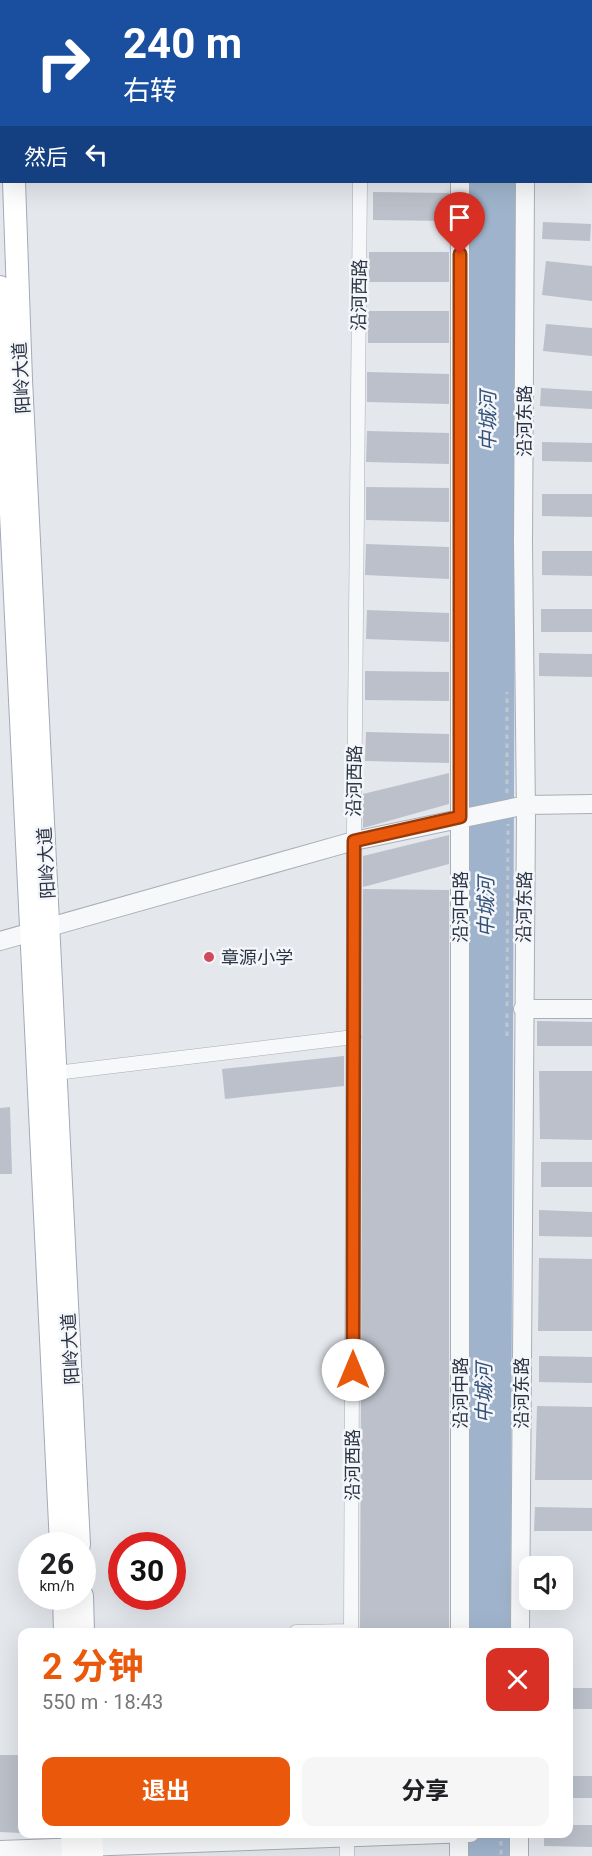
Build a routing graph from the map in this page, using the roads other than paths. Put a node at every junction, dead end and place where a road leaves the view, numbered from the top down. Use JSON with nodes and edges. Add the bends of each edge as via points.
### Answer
{"nodes":[{"id":1,"x":14,"y":183,"type":"edge"},
{"id":2,"x":360,"y":183,"type":"edge"},
{"id":3,"x":460,"y":183,"type":"edge"},
{"id":4,"x":525,"y":183,"type":"edge"},
{"id":5,"x":0,"y":287,"type":"edge"},
{"id":6,"x":2,"y":382,"type":"edge"},
{"id":7,"x":5,"y":527,"type":"edge"},
{"id":8,"x":592,"y":804,"type":"edge"},
{"id":9,"x":526,"y":805,"type":"junction"},
{"id":10,"x":467,"y":816,"type":"junction"},
{"id":11,"x":354,"y":841,"type":"junction"},
{"id":12,"x":40,"y":931,"type":"junction"},
{"id":13,"x":0,"y":941,"type":"edge"},
{"id":14,"x":523,"y":1009,"type":"junction"},
{"id":15,"x":592,"y":1009,"type":"edge"},
{"id":16,"x":354,"y":1037,"type":"junction"},
{"id":17,"x":56,"y":1073,"type":"junction"},
{"id":18,"x":61,"y":1532,"type":"edge"},
{"id":19,"x":78,"y":1532,"type":"edge"},
{"id":20,"x":64,"y":1610,"type":"edge"},
{"id":21,"x":82,"y":1610,"type":"edge"},
{"id":22,"x":65,"y":1628,"type":"edge"},
{"id":23,"x":83,"y":1628,"type":"edge"},
{"id":24,"x":351,"y":1628,"type":"edge"},
{"id":25,"x":459,"y":1628,"type":"edge"},
{"id":26,"x":520,"y":1628,"type":"edge"},
{"id":27,"x":251,"y":1838,"type":"edge"},
{"id":28,"x":347,"y":1838,"type":"edge"},
{"id":29,"x":459,"y":1838,"type":"edge"},
{"id":30,"x":519,"y":1838,"type":"edge"},
{"id":31,"x":82,"y":1845,"type":"edge"},
{"id":32,"x":0,"y":1850,"type":"edge"},
{"id":33,"x":347,"y":1856,"type":"edge"},
{"id":34,"x":459,"y":1856,"type":"edge"},
{"id":35,"x":519,"y":1856,"type":"edge"}],
"edges":[{"from":1,"to":12,"type":"main road","name":"阳岭大道"},
{"from":2,"to":11,"type":"street","name":"沿河西路"},
{"from":3,"to":10,"type":"street","name":"沿河中路"},
{"from":4,"to":9,"type":"street","name":"沿河东路"},
{"from":5,"to":6,"type":"main road","name":"阳岭大道"},
{"from":6,"to":7,"type":"main road","name":"阳岭大道"},
{"from":7,"to":12,"type":"main road","name":"阳岭大道"},
{"from":8,"to":9,"type":"street"},
{"from":9,"to":10,"type":"street"},
{"from":9,"to":14,"type":"street","name":"沿河东路"},
{"from":10,"to":11,"type":"street"},
{"from":10,"to":25,"type":"street","name":"沿河中路"},
{"from":11,"to":12,"type":"street"},
{"from":11,"to":16,"type":"street","name":"沿河西路"},
{"from":12,"to":13,"type":"street"},
{"from":12,"to":17,"type":"main road","name":"阳岭大道"},
{"from":12,"to":18,"type":"main road","name":"阳岭大道"},
{"from":14,"to":15,"type":"street"},
{"from":14,"to":26,"type":"street","name":"沿河东路"},
{"from":16,"to":17,"type":"street"},
{"from":16,"to":24,"type":"street","name":"沿河西路"},
{"from":17,"to":19,"type":"main road","name":"阳岭大道"},
{"from":20,"to":22,"type":"main road"},
{"from":21,"to":23,"type":"main road"},
{"from":27,"to":31,"type":"street"},
{"from":28,"to":33,"type":"street"},
{"from":29,"to":34,"type":"street"},
{"from":30,"to":35,"type":"street"},
{"from":31,"to":32,"type":"street"}]}
